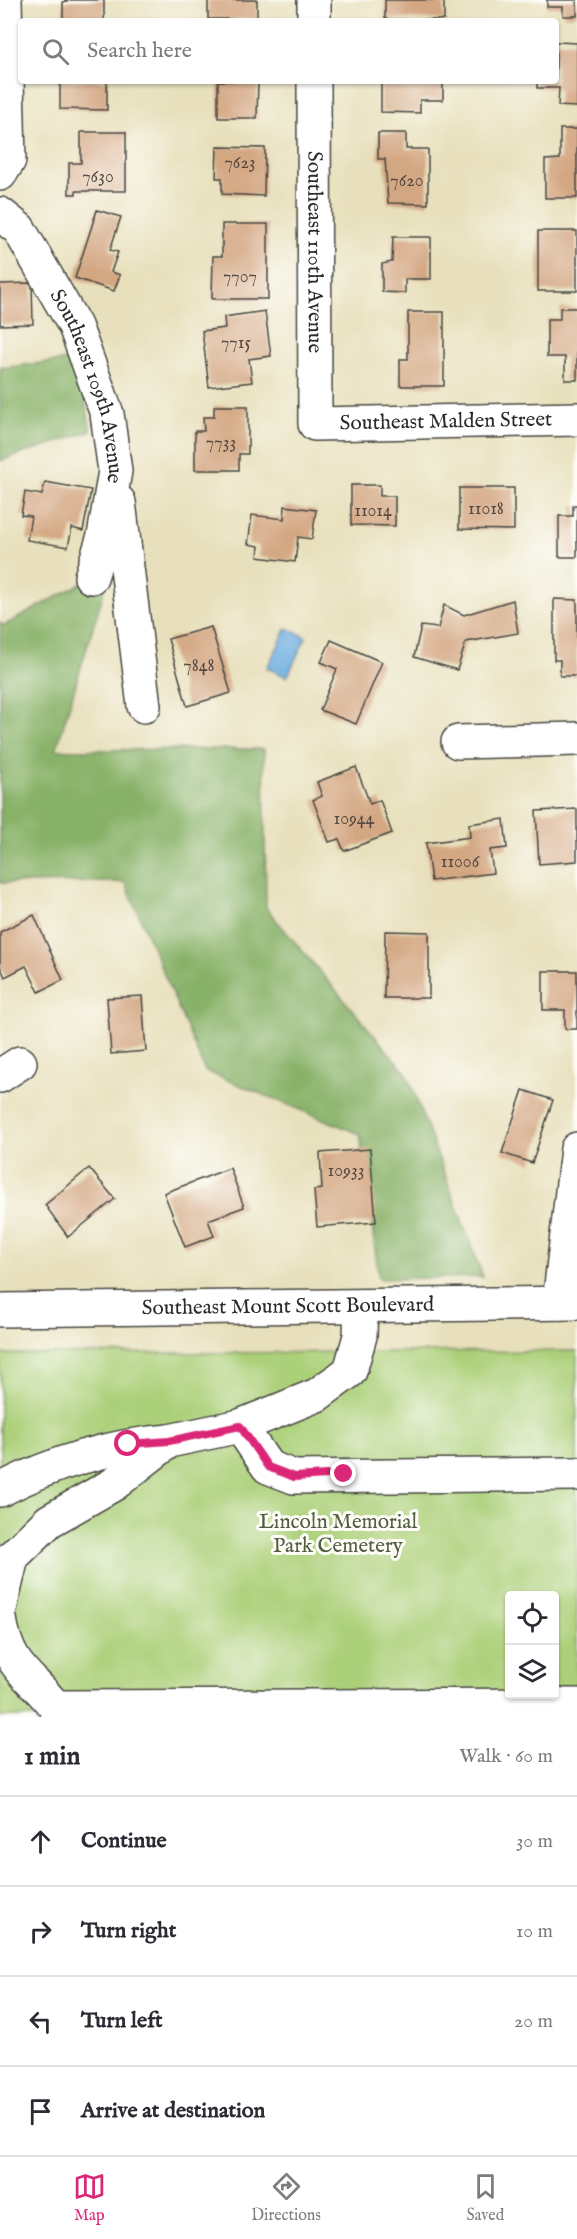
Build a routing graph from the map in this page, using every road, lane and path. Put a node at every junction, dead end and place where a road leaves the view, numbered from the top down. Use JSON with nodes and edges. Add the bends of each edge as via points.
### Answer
{"nodes":[{"id":1,"x":5,"y":0,"type":"edge"},
{"id":2,"x":314,"y":0,"type":"edge"},
{"id":3,"x":314,"y":18,"type":"edge"},
{"id":4,"x":314,"y":84,"type":"edge"},
{"id":5,"x":0,"y":174,"type":"edge"},
{"id":6,"x":0,"y":214,"type":"edge"},
{"id":7,"x":577,"y":419,"type":"edge"},
{"id":8,"x":315,"y":424,"type":"joint"},
{"id":9,"x":115,"y":471,"type":"junction"},
{"id":10,"x":91,"y":577,"type":"dead end"},
{"id":11,"x":144,"y":706,"type":"dead end"},
{"id":12,"x":577,"y":739,"type":"edge"},
{"id":13,"x":458,"y":742,"type":"dead end"},
{"id":14,"x":577,"y":1149,"type":"edge"},
{"id":15,"x":568,"y":1303,"type":"edge"},
{"id":16,"x":361,"y":1306,"type":"junction"},
{"id":17,"x":0,"y":1310,"type":"edge"},
{"id":18,"x":240,"y":1426,"type":"junction"},
{"id":19,"x":169,"y":1441,"type":"junction"},
{"id":20,"x":577,"y":1474,"type":"edge"},
{"id":21,"x":0,"y":1490,"type":"edge"},
{"id":22,"x":0,"y":1609,"type":"edge"},
{"id":23,"x":0,"y":1619,"type":"edge"},
{"id":24,"x":577,"y":1705,"type":"edge"},
{"id":25,"x":59,"y":1712,"type":"edge"}],
"edges":[{"from":1,"to":5,"type":"street","via":[[9,160]]},
{"from":2,"to":3,"type":"street"},
{"from":4,"to":8,"type":"street","name":"Southeast 110th Avenue"},
{"from":6,"to":9,"type":"street","name":"Southeast 109th Avenue","via":[[19,229],[75,326],[107,414]]},
{"from":7,"to":8,"type":"street","name":"Southeast Malden Street"},
{"from":9,"to":10,"type":"street","name":"Southeast 109th Avenue","via":[[105,536]]},
{"from":9,"to":11,"type":"street"},
{"from":12,"to":13,"type":"street"},
{"from":14,"to":15,"type":"street"},
{"from":15,"to":16,"type":"street","name":"Southeast Mount Scott Boulevard"},
{"from":16,"to":17,"type":"street","name":"Southeast Mount Scott Boulevard"},
{"from":16,"to":18,"type":"street","via":[[360,1336],[350,1371],[317,1395]]},
{"from":18,"to":19,"type":"street"},
{"from":18,"to":20,"type":"street","via":[[268,1467],[294,1477]]},
{"from":19,"to":21,"type":"street","via":[[128,1444],[69,1459]]},
{"from":19,"to":22,"type":"street","via":[[114,1484],[49,1521],[12,1557]]},
{"from":23,"to":25,"type":"street","via":[[4,1643],[21,1673]]},
{"from":24,"to":25,"type":"street"}]}
